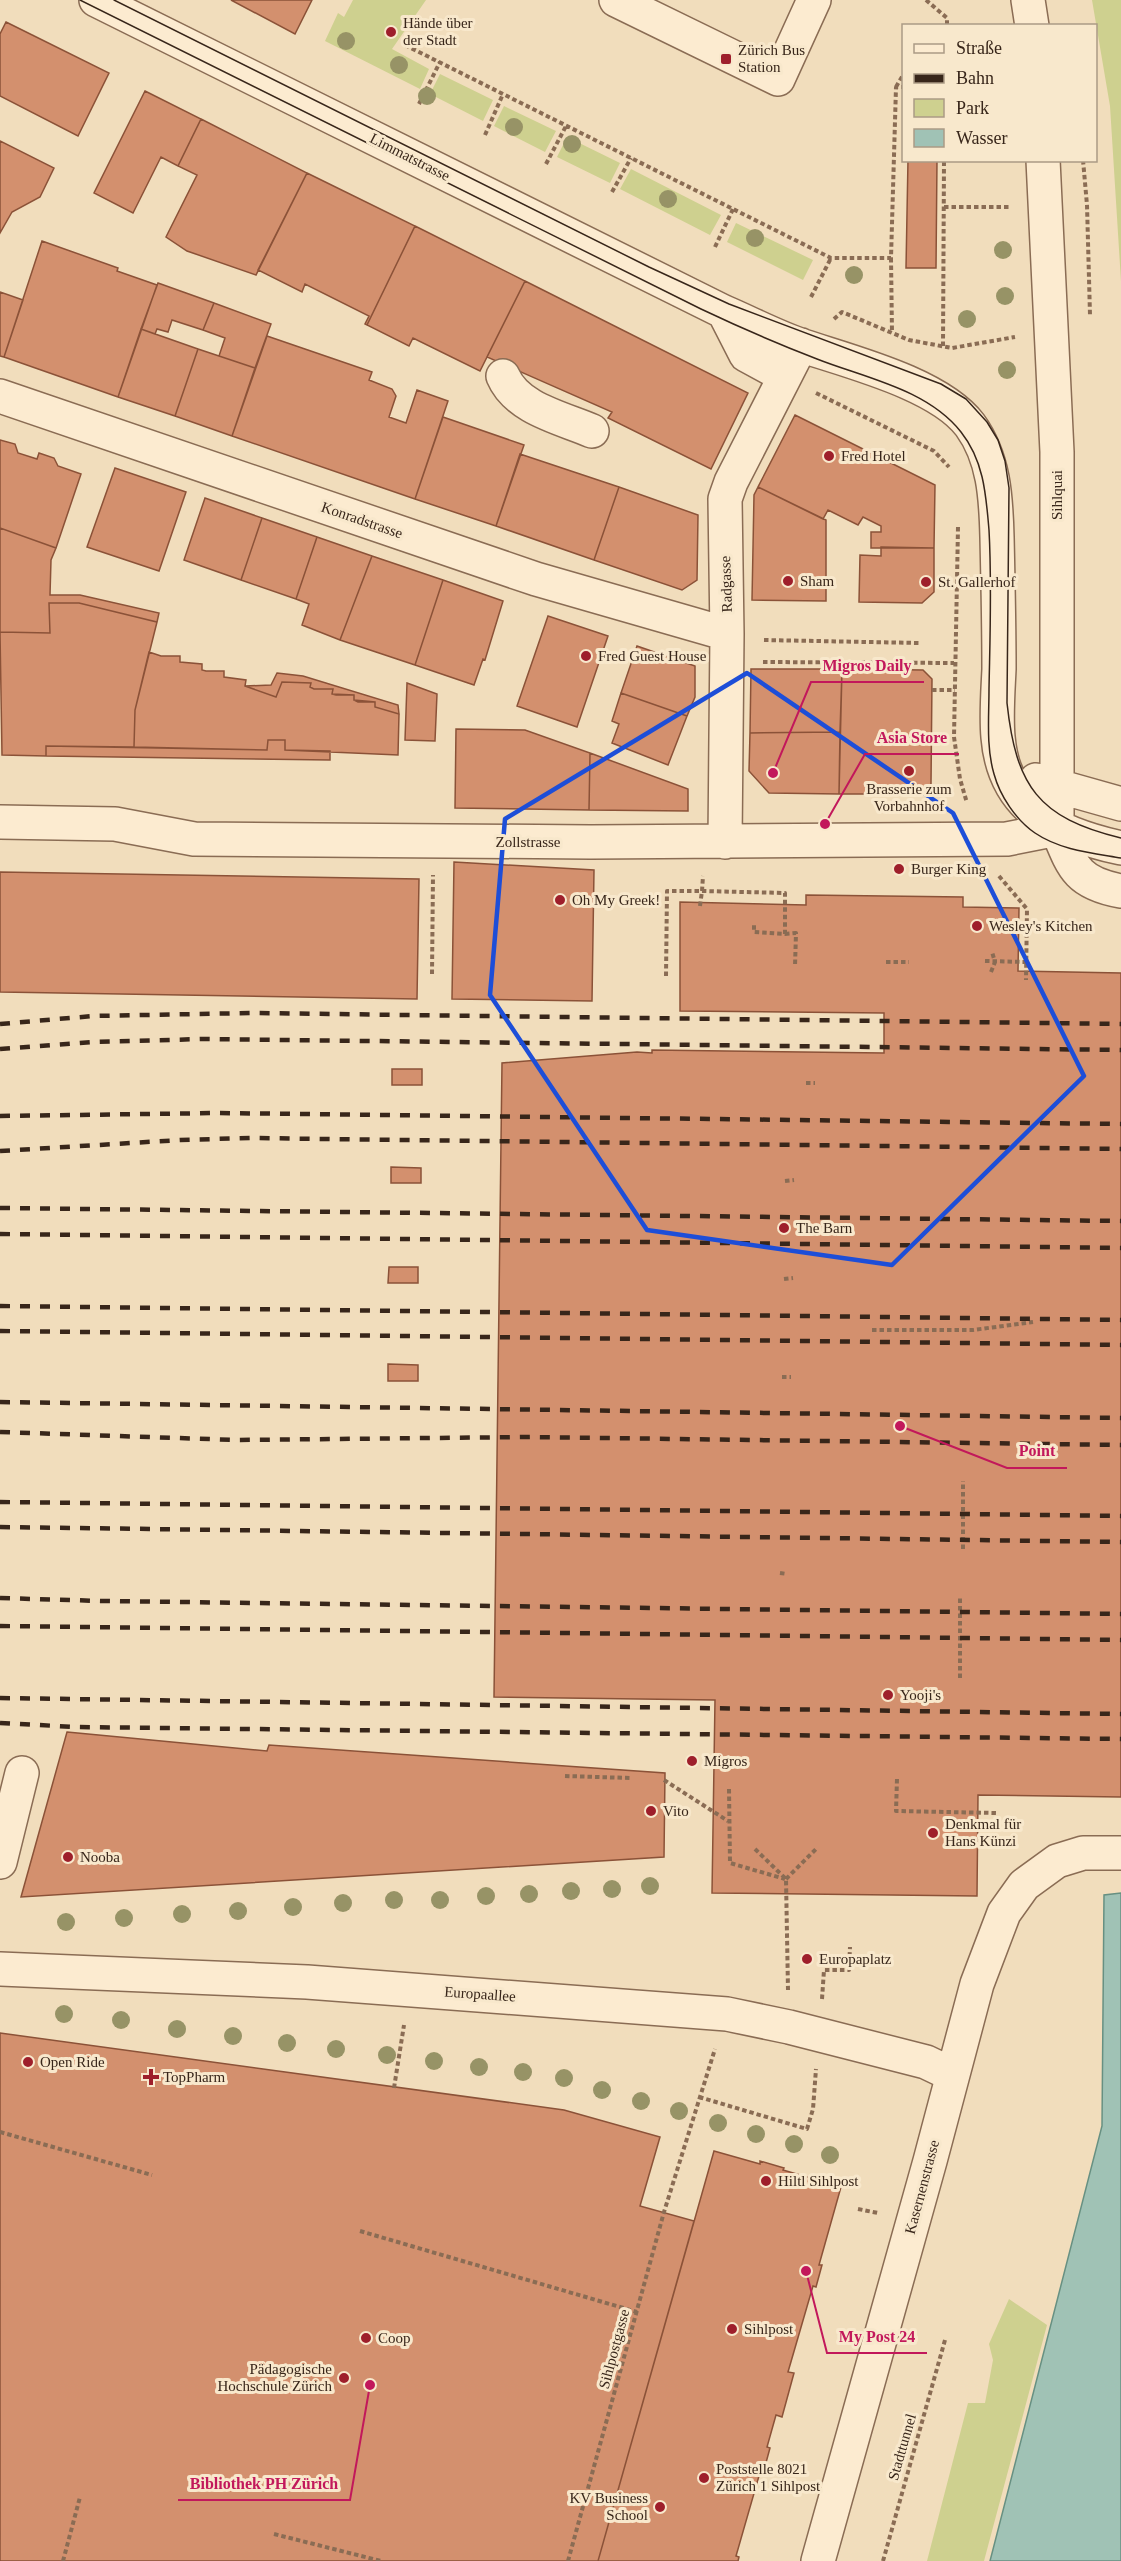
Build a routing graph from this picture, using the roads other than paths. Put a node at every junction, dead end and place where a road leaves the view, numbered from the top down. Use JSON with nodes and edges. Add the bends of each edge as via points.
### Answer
{"nodes":[{"id":1,"x":96,"y":0,"type":"edge"},
{"id":2,"x":616,"y":0,"type":"edge"},
{"id":3,"x":814,"y":0,"type":"edge"},
{"id":4,"x":1028,"y":0,"type":"edge"},
{"id":5,"x":1032,"y":24,"type":"edge"},
{"id":6,"x":1043,"y":162,"type":"edge"},
{"id":7,"x":724,"y":312,"type":"junction"},
{"id":8,"x":812,"y":349,"type":"junction"},
{"id":9,"x":503,"y":376,"type":"dead end"},
{"id":10,"x":796,"y":382,"type":"junction"},
{"id":11,"x":0,"y":396,"type":"edge"},
{"id":12,"x":592,"y":431,"type":"dead end"},
{"id":13,"x":740,"y":637,"type":"junction"},
{"id":14,"x":998,"y":737,"type":"junction"},
{"id":15,"x":1056,"y":787,"type":"junction"},
{"id":16,"x":1121,"y":804,"type":"edge"},
{"id":17,"x":0,"y":822,"type":"edge"},
{"id":18,"x":1057,"y":829,"type":"junction"},
{"id":19,"x":725,"y":842,"type":"junction"},
{"id":20,"x":1121,"y":848,"type":"edge"},
{"id":21,"x":1121,"y":891,"type":"edge"},
{"id":22,"x":22,"y":1773,"type":"dead end"},
{"id":23,"x":1121,"y":1853,"type":"edge"},
{"id":24,"x":0,"y":1862,"type":"edge"},
{"id":25,"x":0,"y":1969,"type":"edge"},
{"id":26,"x":951,"y":2074,"type":"junction"},
{"id":27,"x":818,"y":2561,"type":"edge"}],
"edges":[{"from":1,"to":7,"type":"street","name":"Limmatstrasse"},
{"from":2,"to":3,"type":"street","via":[[778,79]]},
{"from":4,"to":5,"type":"street"},
{"from":6,"to":15,"type":"street","name":"Sihlquai","via":[[1057,452]]},
{"from":7,"to":8,"type":"street","name":"Limmatstrasse"},
{"from":7,"to":10,"type":"street","via":[[746,355]]},
{"from":8,"to":10,"type":"street","name":"Radgasse"},
{"from":8,"to":14,"type":"street","name":"Limmatstrasse","via":[[914,385],[946,402],[969,423],[985,450],[996,505]]},
{"from":9,"to":12,"type":"street","via":[[520,399]]},
{"from":10,"to":13,"type":"street","name":"Radgasse","via":[[724,499]]},
{"from":11,"to":13,"type":"street","name":"Konradstrasse","via":[[536,579]]},
{"from":13,"to":19,"type":"street","name":"Radgasse"},
{"from":14,"to":15,"type":"street","via":[[1016,765],[1030,777]]},
{"from":14,"to":18,"type":"street","name":"Limmatstrasse","via":[[1013,791]]},
{"from":15,"to":16,"type":"street"},
{"from":15,"to":18,"type":"street","name":"Sihlquai"},
{"from":17,"to":19,"type":"street","name":"Zollstrasse","via":[[115,824],[194,839]]},
{"from":18,"to":19,"type":"street","name":"Zollstrasse","via":[[993,839]]},
{"from":18,"to":20,"type":"street"},
{"from":18,"to":21,"type":"street","via":[[1071,862],[1086,881]]},
{"from":22,"to":24,"type":"street"},
{"from":23,"to":26,"type":"street","name":"Kasernenstrasse","via":[[1083,1853],[1057,1861],[1024,1885],[1004,1913],[976,1984]]},
{"from":25,"to":26,"type":"street","name":"Europaallee","via":[[295,1981],[727,2014],[926,2062]]},
{"from":26,"to":27,"type":"street","name":"Kasernenstrasse"}]}
